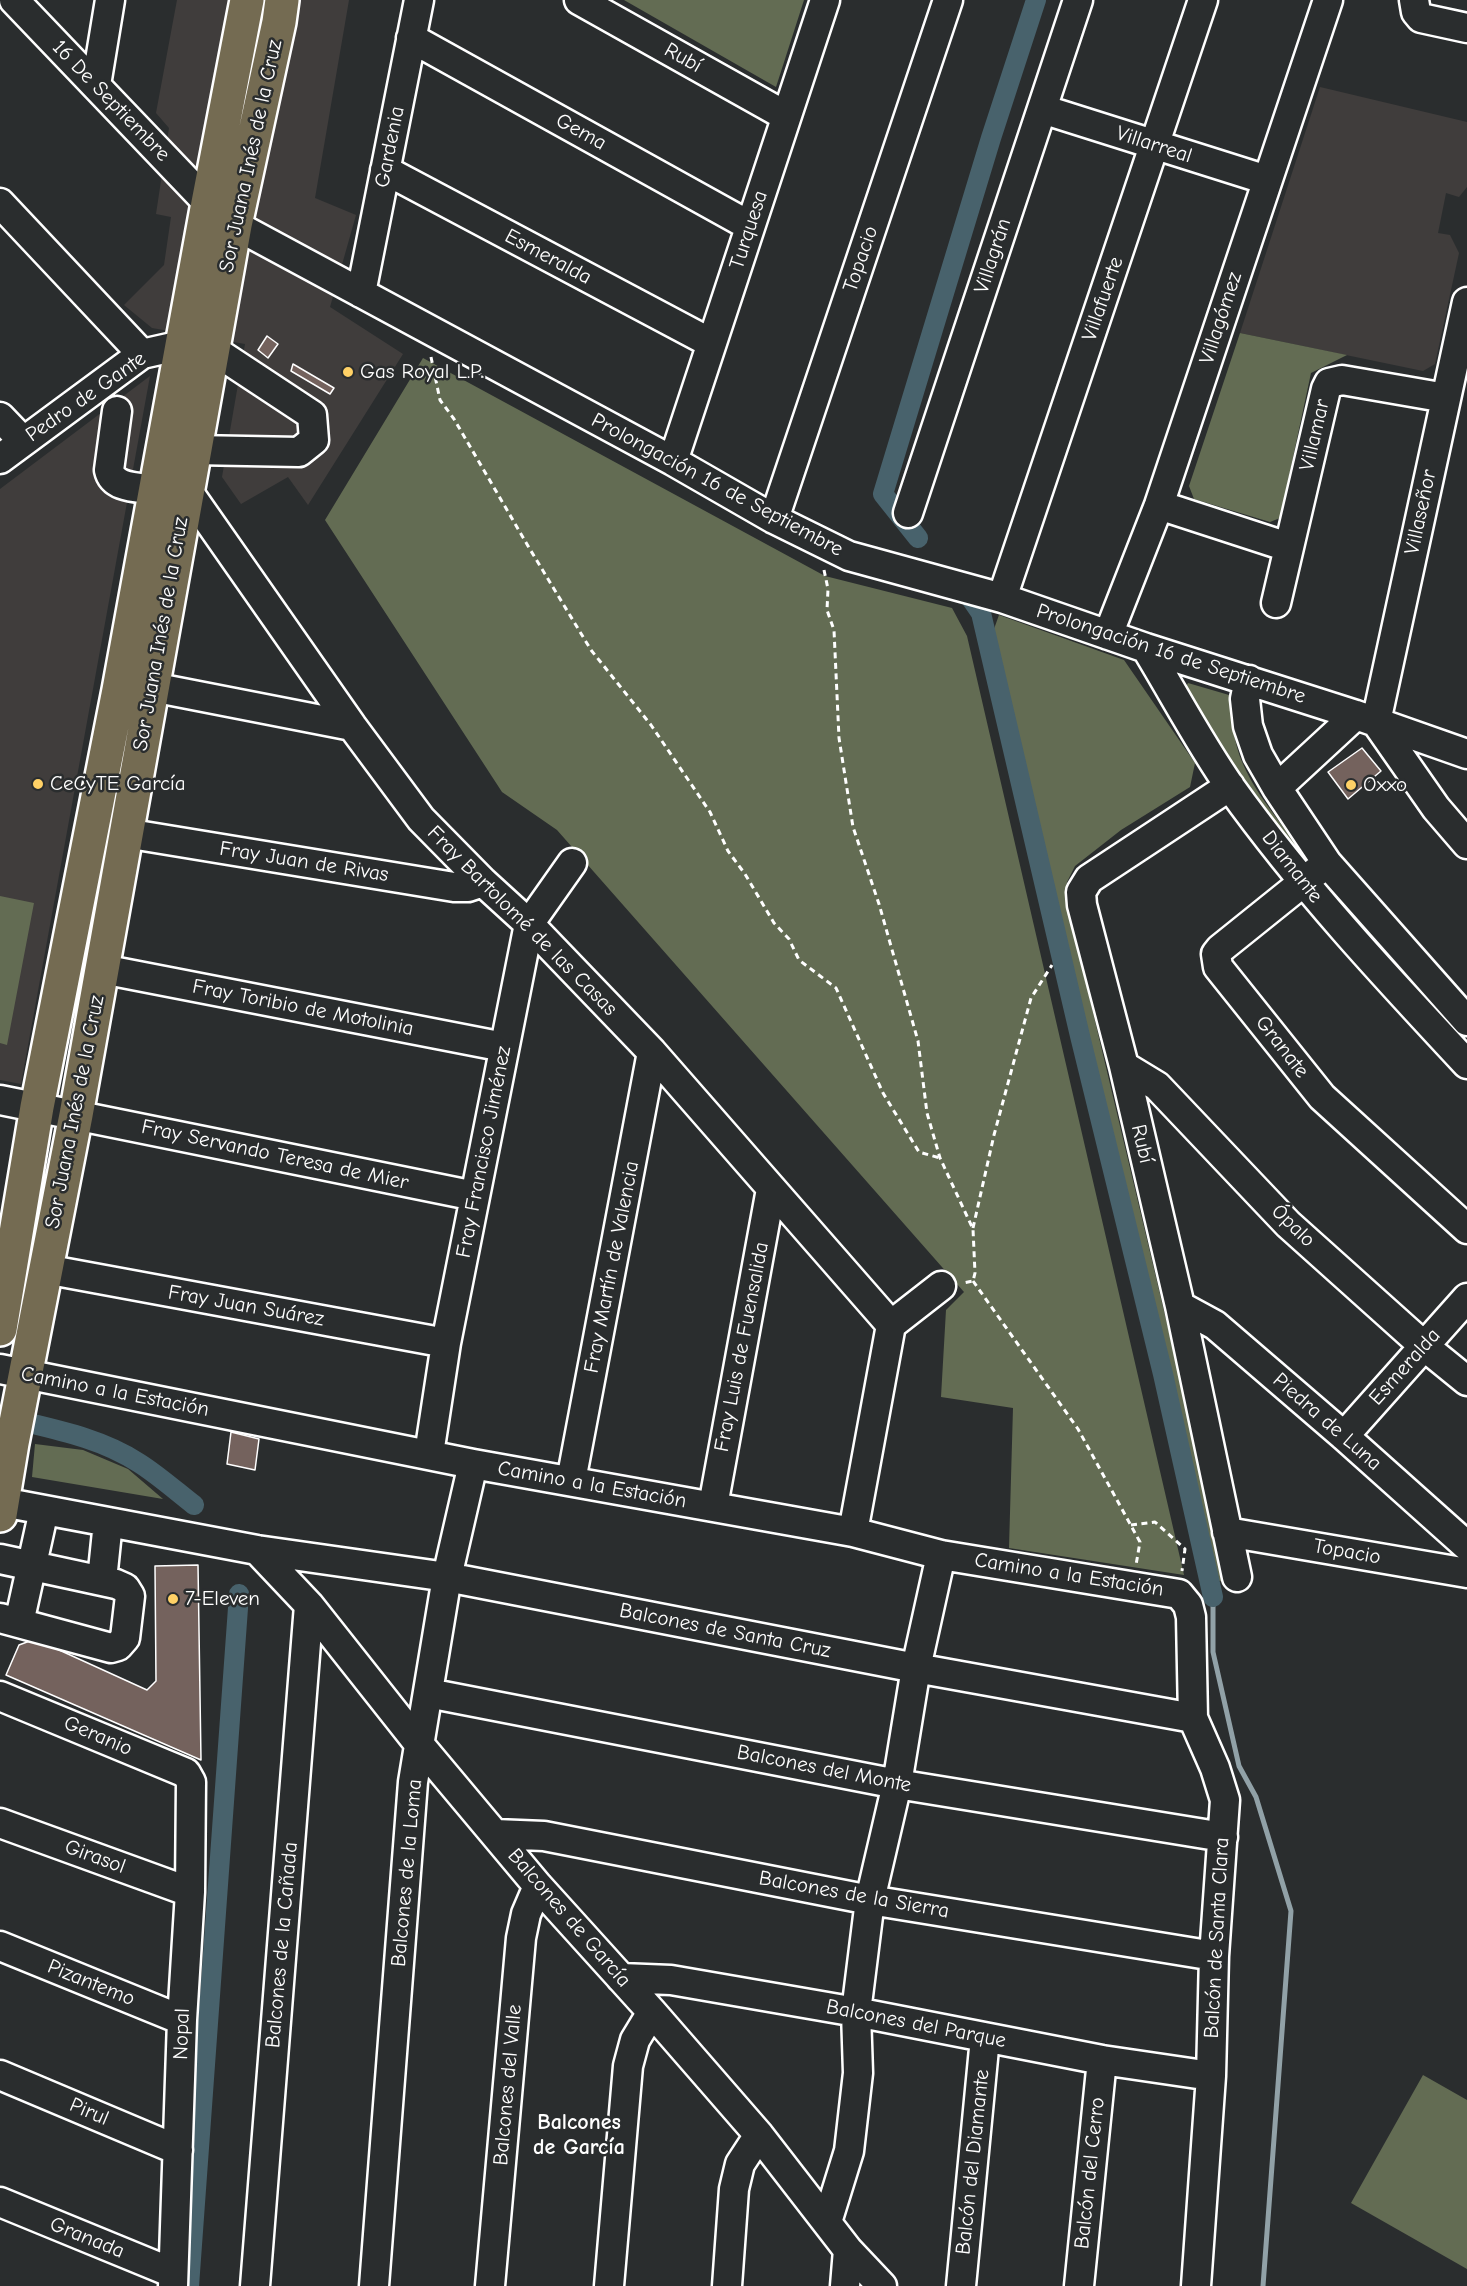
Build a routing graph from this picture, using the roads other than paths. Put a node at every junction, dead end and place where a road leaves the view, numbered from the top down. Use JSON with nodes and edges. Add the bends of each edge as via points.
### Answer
{"nodes":[{"id":1,"x":14,"y":0,"type":"edge"},
{"id":2,"x":110,"y":0,"type":"edge"},
{"id":3,"x":247,"y":0,"type":"edge"},
{"id":4,"x":282,"y":0,"type":"edge"},
{"id":5,"x":419,"y":0,"type":"edge"},
{"id":6,"x":579,"y":0,"type":"edge"},
{"id":7,"x":825,"y":0,"type":"edge"},
{"id":8,"x":948,"y":0,"type":"edge"},
{"id":9,"x":1078,"y":0,"type":"edge"},
{"id":10,"x":1203,"y":0,"type":"edge"},
{"id":11,"x":1328,"y":0,"type":"edge"},
{"id":12,"x":1414,"y":0,"type":"edge"},
{"id":13,"x":1467,"y":28,"type":"edge"},
{"id":14,"x":411,"y":39,"type":"junction"},
{"id":15,"x":96,"y":85,"type":"junction"},
{"id":16,"x":1042,"y":109,"type":"junction"},
{"id":17,"x":786,"y":116,"type":"junction"},
{"id":18,"x":1155,"y":146,"type":"junction"},
{"id":19,"x":386,"y":170,"type":"junction"},
{"id":20,"x":1267,"y":180,"type":"junction"},
{"id":21,"x":0,"y":203,"type":"edge"},
{"id":22,"x":208,"y":203,"type":"junction"},
{"id":23,"x":235,"y":225,"type":"junction"},
{"id":24,"x":750,"y":226,"type":"junction"},
{"id":25,"x":362,"y":293,"type":"junction"},
{"id":26,"x":1467,"y":302,"type":"edge"},
{"id":27,"x":711,"y":343,"type":"junction"},
{"id":28,"x":197,"y":347,"type":"junction"},
{"id":29,"x":142,"y":354,"type":"junction"},
{"id":30,"x":1446,"y":398,"type":"junction"},
{"id":31,"x":117,"y":411,"type":"dead end"},
{"id":32,"x":0,"y":417,"type":"edge"},
{"id":33,"x":23,"y":441,"type":"junction"},
{"id":34,"x":194,"y":450,"type":"junction"},
{"id":35,"x":0,"y":459,"type":"edge"},
{"id":36,"x":673,"y":461,"type":"junction"},
{"id":37,"x":187,"y":489,"type":"junction"},
{"id":38,"x":155,"y":490,"type":"junction"},
{"id":39,"x":1159,"y":505,"type":"junction"},
{"id":40,"x":908,"y":513,"type":"dead end"},
{"id":41,"x":774,"y":519,"type":"junction"},
{"id":42,"x":1288,"y":547,"type":"junction"},
{"id":43,"x":1002,"y":598,"type":"junction"},
{"id":44,"x":1276,"y":603,"type":"dead end"},
{"id":45,"x":1108,"y":634,"type":"junction"},
{"id":46,"x":1146,"y":648,"type":"junction"},
{"id":47,"x":1250,"y":680,"type":"junction"},
{"id":48,"x":152,"y":687,"type":"junction"},
{"id":49,"x":1366,"y":718,"type":"junction"},
{"id":50,"x":352,"y":726,"type":"junction"},
{"id":51,"x":1467,"y":754,"type":"edge"},
{"id":52,"x":1230,"y":786,"type":"junction"},
{"id":53,"x":1277,"y":788,"type":"junction"},
{"id":54,"x":125,"y":833,"type":"junction"},
{"id":55,"x":1467,"y":844,"type":"edge"},
{"id":56,"x":572,"y":863,"type":"dead end"},
{"id":57,"x":1327,"y":863,"type":"junction"},
{"id":58,"x":483,"y":882,"type":"junction"},
{"id":59,"x":1304,"y":884,"type":"junction"},
{"id":60,"x":529,"y":924,"type":"junction"},
{"id":61,"x":102,"y":969,"type":"junction"},
{"id":62,"x":1467,"y":1021,"type":"edge"},
{"id":63,"x":504,"y":1047,"type":"junction"},
{"id":64,"x":652,"y":1052,"type":"junction"},
{"id":65,"x":1467,"y":1064,"type":"edge"},
{"id":66,"x":1124,"y":1066,"type":"junction"},
{"id":67,"x":0,"y":1100,"type":"edge"},
{"id":68,"x":38,"y":1107,"type":"junction"},
{"id":69,"x":76,"y":1115,"type":"junction"},
{"id":70,"x":771,"y":1189,"type":"junction"},
{"id":71,"x":475,"y":1196,"type":"junction"},
{"id":72,"x":1467,"y":1229,"type":"edge"},
{"id":73,"x":45,"y":1269,"type":"junction"},
{"id":74,"x":941,"y":1286,"type":"road end"},
{"id":75,"x":1467,"y":1298,"type":"edge"},
{"id":76,"x":1180,"y":1306,"type":"junction"},
{"id":77,"x":891,"y":1325,"type":"junction"},
{"id":78,"x":0,"y":1329,"type":"edge"},
{"id":79,"x":446,"y":1343,"type":"junction"},
{"id":80,"x":1424,"y":1346,"type":"junction"},
{"id":81,"x":16,"y":1378,"type":"edge"},
{"id":82,"x":1467,"y":1382,"type":"edge"},
{"id":83,"x":1344,"y":1436,"type":"junction"},
{"id":84,"x":429,"y":1454,"type":"junction"},
{"id":85,"x":473,"y":1464,"type":"junction"},
{"id":86,"x":571,"y":1481,"type":"junction"},
{"id":87,"x":713,"y":1506,"type":"junction"},
{"id":88,"x":1,"y":1508,"type":"edge"},
{"id":89,"x":44,"y":1510,"type":"junction"},
{"id":90,"x":108,"y":1522,"type":"junction"},
{"id":91,"x":853,"y":1532,"type":"junction"},
{"id":92,"x":1227,"y":1532,"type":"junction"},
{"id":93,"x":1467,"y":1546,"type":"edge"},
{"id":94,"x":257,"y":1550,"type":"junction"},
{"id":95,"x":941,"y":1555,"type":"junction"},
{"id":96,"x":0,"y":1558,"type":"edge"},
{"id":97,"x":31,"y":1564,"type":"junction"},
{"id":98,"x":1467,"y":1572,"type":"edge"},
{"id":99,"x":447,"y":1577,"type":"junction"},
{"id":100,"x":1237,"y":1577,"type":"dead end"},
{"id":101,"x":102,"y":1581,"type":"junction"},
{"id":102,"x":1181,"y":1595,"type":"joint"},
{"id":103,"x":309,"y":1605,"type":"junction"},
{"id":104,"x":10,"y":1620,"type":"edge"},
{"id":105,"x":916,"y":1668,"type":"junction"},
{"id":106,"x":428,"y":1693,"type":"junction"},
{"id":107,"x":0,"y":1696,"type":"edge"},
{"id":108,"x":1193,"y":1718,"type":"junction"},
{"id":109,"x":419,"y":1744,"type":"junction"},
{"id":110,"x":191,"y":1782,"type":"joint"},
{"id":111,"x":897,"y":1784,"type":"junction"},
{"id":112,"x":0,"y":1823,"type":"edge"},
{"id":113,"x":495,"y":1834,"type":"junction"},
{"id":114,"x":1223,"y":1837,"type":"junction"},
{"id":115,"x":538,"y":1886,"type":"junction"},
{"id":116,"x":190,"y":1892,"type":"junction"},
{"id":117,"x":870,"y":1900,"type":"junction"},
{"id":118,"x":0,"y":1946,"type":"edge"},
{"id":119,"x":1214,"y":1956,"type":"junction"},
{"id":120,"x":621,"y":1978,"type":"junction"},
{"id":121,"x":652,"y":2012,"type":"junction"},
{"id":122,"x":856,"y":2012,"type":"junction"},
{"id":123,"x":183,"y":2020,"type":"junction"},
{"id":124,"x":985,"y":2038,"type":"junction"},
{"id":125,"x":1102,"y":2060,"type":"junction"},
{"id":126,"x":0,"y":2075,"type":"edge"},
{"id":127,"x":1211,"y":2076,"type":"junction"},
{"id":128,"x":759,"y":2135,"type":"junction"},
{"id":129,"x":178,"y":2150,"type":"junction"},
{"id":130,"x":0,"y":2202,"type":"edge"},
{"id":131,"x":827,"y":2222,"type":"junction"},
{"id":132,"x":848,"y":2250,"type":"junction"},
{"id":133,"x":173,"y":2280,"type":"edge"},
{"id":134,"x":255,"y":2286,"type":"edge"},
{"id":135,"x":374,"y":2286,"type":"edge"},
{"id":136,"x":490,"y":2286,"type":"edge"},
{"id":137,"x":609,"y":2286,"type":"edge"},
{"id":138,"x":727,"y":2286,"type":"edge"},
{"id":139,"x":845,"y":2286,"type":"edge"},
{"id":140,"x":882,"y":2286,"type":"edge"},
{"id":141,"x":961,"y":2286,"type":"edge"},
{"id":142,"x":1079,"y":2286,"type":"edge"},
{"id":143,"x":1196,"y":2286,"type":"edge"}],
"edges":[{"from":1,"to":15,"type":"street","name":"16 De Septiembre"},
{"from":2,"to":15,"type":"street"},
{"from":3,"to":22,"type":"main road","name":"Sor Juana Inés de la Cruz"},
{"from":4,"to":23,"type":"main road","name":"Sor Juana Inés de la Cruz"},
{"from":5,"to":14,"type":"street","name":"Gardenia"},
{"from":6,"to":17,"type":"street","name":"Rubí"},
{"from":7,"to":17,"type":"street","name":"Turquesa"},
{"from":8,"to":41,"type":"street","name":"Topacio"},
{"from":9,"to":16,"type":"street","name":"Villagrán"},
{"from":10,"to":18,"type":"street","name":"Villafuerte"},
{"from":11,"to":20,"type":"street","name":"Villagómez"},
{"from":12,"to":13,"type":"street","via":[[1420,18]]},
{"from":14,"to":19,"type":"street","name":"Gardenia"},
{"from":14,"to":24,"type":"street","name":"Gema"},
{"from":15,"to":22,"type":"street","name":"16 De Septiembre"},
{"from":16,"to":18,"type":"street","name":"Villarreal"},
{"from":16,"to":40,"type":"street","name":"Villagrán"},
{"from":17,"to":24,"type":"street","name":"Turquesa"},
{"from":18,"to":20,"type":"street","name":"Villarreal"},
{"from":18,"to":43,"type":"street","name":"Villafuerte"},
{"from":19,"to":25,"type":"street","name":"Gardenia"},
{"from":19,"to":27,"type":"street","name":"Esmeralda"},
{"from":20,"to":39,"type":"street","name":"Villagómez"},
{"from":21,"to":29,"type":"street"},
{"from":22,"to":23,"type":"street","name":"Prolongación 16 de Septiembre"},
{"from":22,"to":28,"type":"main road","name":"Sor Juana Inés de la Cruz"},
{"from":23,"to":25,"type":"street","name":"Prolongación 16 de Septiembre"},
{"from":23,"to":28,"type":"main road","name":"Sor Juana Inés de la Cruz"},
{"from":24,"to":27,"type":"street","name":"Turquesa"},
{"from":25,"to":36,"type":"street","name":"Prolongación 16 de Septiembre"},
{"from":26,"to":30,"type":"street","name":"Villaseñor"},
{"from":27,"to":36,"type":"street","name":"Turquesa"},
{"from":28,"to":29,"type":"street","name":"Pedro de Gante"},
{"from":28,"to":34,"type":"main road","name":"Sor Juana Inés de la Cruz"},
{"from":28,"to":34,"type":"street","via":[[312,415],[314,440],[299,452]]},
{"from":28,"to":38,"type":"main road","name":"Sor Juana Inés de la Cruz"},
{"from":29,"to":33,"type":"street","name":"Pedro de Gante"},
{"from":30,"to":42,"type":"street","name":"Villamar","via":[[1342,380],[1329,383]]},
{"from":30,"to":49,"type":"street","name":"Villaseñor"},
{"from":31,"to":38,"type":"street","via":[[110,477],[117,483]]},
{"from":32,"to":33,"type":"street"},
{"from":33,"to":35,"type":"street","name":"Pedro de Gante"},
{"from":34,"to":37,"type":"main road","name":"Sor Juana Inés de la Cruz"},
{"from":36,"to":41,"type":"street","name":"Prolongación 16 de Septiembre"},
{"from":37,"to":48,"type":"main road","name":"Sor Juana Inés de la Cruz"},
{"from":37,"to":50,"type":"street","name":"Fray Bartolomé de las Casas"},
{"from":38,"to":68,"type":"main road","name":"Sor Juana Inés de la Cruz"},
{"from":39,"to":42,"type":"street"},
{"from":39,"to":45,"type":"street","name":"Villagómez"},
{"from":41,"to":43,"type":"street","name":"Prolongación 16 de Septiembre","via":[[849,556]]},
{"from":42,"to":44,"type":"street","name":"Villamar"},
{"from":43,"to":45,"type":"street","name":"Prolongación 16 de Septiembre"},
{"from":45,"to":46,"type":"street","name":"Prolongación 16 de Septiembre"},
{"from":46,"to":47,"type":"street","name":"Prolongación 16 de Septiembre"},
{"from":46,"to":52,"type":"street","name":"Diamante"},
{"from":47,"to":49,"type":"street","name":"Prolongación 16 de Septiembre"},
{"from":47,"to":53,"type":"street","name":"Diamante","via":[[1245,699],[1248,726],[1258,755]]},
{"from":48,"to":50,"type":"street"},
{"from":48,"to":54,"type":"main road","name":"Sor Juana Inés de la Cruz"},
{"from":49,"to":51,"type":"street","name":"Prolongación 16 de Septiembre"},
{"from":49,"to":53,"type":"street"},
{"from":49,"to":55,"type":"street"},
{"from":50,"to":58,"type":"street","name":"Fray Bartolomé de las Casas","via":[[421,819]]},
{"from":52,"to":59,"type":"street","name":"Diamante"},
{"from":52,"to":66,"type":"street","name":"Rubí","via":[[1089,879],[1081,892]]},
{"from":53,"to":57,"type":"street","name":"Diamante"},
{"from":54,"to":58,"type":"street","name":"Fray Juan de Rivas","via":[[454,887]]},
{"from":54,"to":61,"type":"main road","name":"Sor Juana Inés de la Cruz"},
{"from":56,"to":60,"type":"street","name":"Fray Francisco Jiménez"},
{"from":57,"to":59,"type":"street","name":"Granate"},
{"from":57,"to":62,"type":"street","name":"Diamante"},
{"from":58,"to":60,"type":"street","name":"Fray Bartolomé de las Casas"},
{"from":59,"to":65,"type":"street","name":"Diamante"},
{"from":59,"to":72,"type":"street","name":"Granate","via":[[1220,949],[1216,954],[1218,967],[1322,1097]]},
{"from":60,"to":63,"type":"street","name":"Fray Francisco Jiménez"},
{"from":60,"to":64,"type":"street","name":"Fray Bartolomé de las Casas"},
{"from":61,"to":63,"type":"street","name":"Fray Toribio de Motolinia"},
{"from":61,"to":69,"type":"main road","name":"Sor Juana Inés de la Cruz"},
{"from":63,"to":71,"type":"street","name":"Fray Francisco Jiménez"},
{"from":64,"to":70,"type":"street","name":"Fray Bartolomé de las Casas"},
{"from":64,"to":86,"type":"street","name":"Fray Martín de Valencia"},
{"from":66,"to":76,"type":"street","name":"Rubí"},
{"from":66,"to":80,"type":"street","name":"Ópalo","via":[[1157,1086],[1288,1224]]},
{"from":67,"to":68,"type":"street","name":"Fray Servando Teresa de Mier"},
{"from":68,"to":69,"type":"street","name":"Fray Servando Teresa de Mier"},
{"from":68,"to":78,"type":"main road","name":"Sor Juana Inés de la Cruz"},
{"from":69,"to":71,"type":"street","name":"Fray Servando Teresa de Mier"},
{"from":69,"to":73,"type":"main road","name":"Sor Juana Inés de la Cruz"},
{"from":70,"to":77,"type":"street","name":"Fray Bartolomé de las Casas"},
{"from":70,"to":87,"type":"street","name":"Fray Luis de Fuensalida"},
{"from":71,"to":79,"type":"street","name":"Fray Francisco Jiménez"},
{"from":73,"to":79,"type":"street","name":"Fray Juan Suárez"},
{"from":73,"to":81,"type":"main road","name":"Sor Juana Inés de la Cruz"},
{"from":74,"to":77,"type":"street"},
{"from":75,"to":80,"type":"street","name":"Esmeralda"},
{"from":76,"to":83,"type":"street","name":"Piedra de Luna","via":[[1215,1325]]},
{"from":76,"to":92,"type":"street","name":"Rubí"},
{"from":77,"to":91,"type":"street"},
{"from":79,"to":84,"type":"street","name":"Fray Francisco Jiménez"},
{"from":80,"to":82,"type":"street","name":"Ópalo"},
{"from":80,"to":83,"type":"street","name":"Esmeralda"},
{"from":81,"to":84,"type":"street","name":"Camino a la Estación"},
{"from":81,"to":88,"type":"main road","name":"Sor Juana Inés de la Cruz","via":[[12,1443]]},
{"from":83,"to":93,"type":"street","name":"Piedra de Luna"},
{"from":84,"to":85,"type":"street","name":"Camino a la Estación"},
{"from":85,"to":86,"type":"street","name":"Camino a la Estación"},
{"from":85,"to":99,"type":"street","name":"Balcones de la Loma"},
{"from":86,"to":87,"type":"street","name":"Camino a la Estación"},
{"from":87,"to":91,"type":"street","name":"Camino a la Estación"},
{"from":88,"to":89,"type":"street","name":"Balcones de Santa Cruz"},
{"from":89,"to":90,"type":"street","name":"Balcones de Santa Cruz"},
{"from":89,"to":97,"type":"street"},
{"from":90,"to":94,"type":"street","name":"Balcones de Santa Cruz"},
{"from":90,"to":101,"type":"street"},
{"from":91,"to":95,"type":"street","name":"Camino a la Estación"},
{"from":92,"to":98,"type":"street","name":"Topacio"},
{"from":92,"to":100,"type":"street","name":"Rubí"},
{"from":94,"to":99,"type":"street","name":"Balcones de Santa Cruz"},
{"from":94,"to":103,"type":"street","name":"Balcones de García"},
{"from":95,"to":102,"type":"street","name":"Camino a la Estación"},
{"from":95,"to":105,"type":"street"},
{"from":96,"to":97,"type":"street"},
{"from":97,"to":101,"type":"street"},
{"from":97,"to":104,"type":"street"},
{"from":99,"to":105,"type":"street","name":"Balcones de Santa Cruz"},
{"from":99,"to":106,"type":"street","name":"Balcones de la Loma"},
{"from":101,"to":104,"type":"street","via":[[125,1588],[130,1596],[125,1638],[118,1646],[111,1648]]},
{"from":102,"to":108,"type":"street","name":"Balcón de Santa Clara","via":[[1191,1617]]},
{"from":103,"to":109,"type":"street","name":"Balcones de García"},
{"from":103,"to":134,"type":"street","name":"Balcones de la Cañada"},
{"from":105,"to":108,"type":"street","name":"Balcones de Santa Cruz"},
{"from":105,"to":111,"type":"street"},
{"from":106,"to":109,"type":"street","name":"Balcones de la Loma"},
{"from":106,"to":111,"type":"street","name":"Balcones del Monte"},
{"from":107,"to":110,"type":"street","name":"Geranio","via":[[186,1773]]},
{"from":108,"to":114,"type":"street","name":"Balcón de Santa Clara","via":[[1225,1800]]},
{"from":109,"to":113,"type":"street","name":"Balcones de García"},
{"from":109,"to":135,"type":"street","name":"Balcones de la Loma"},
{"from":110,"to":116,"type":"street","name":"Nopal"},
{"from":111,"to":114,"type":"street","name":"Balcones del Monte"},
{"from":111,"to":117,"type":"street"},
{"from":112,"to":116,"type":"street","name":"Girasol"},
{"from":113,"to":115,"type":"street","name":"Balcones de García"},
{"from":113,"to":117,"type":"street","name":"Balcones de la Sierra","via":[[544,1836]]},
{"from":114,"to":119,"type":"street","name":"Balcón de Santa Clara"},
{"from":115,"to":120,"type":"street","name":"Balcones de García"},
{"from":115,"to":136,"type":"street","name":"Balcones del Valle","via":[[521,1938]]},
{"from":116,"to":123,"type":"street","name":"Nopal"},
{"from":117,"to":119,"type":"street","name":"Balcones de la Sierra"},
{"from":117,"to":122,"type":"street"},
{"from":118,"to":123,"type":"street","name":"Pizantemo"},
{"from":119,"to":127,"type":"street","name":"Balcón de Santa Clara"},
{"from":120,"to":121,"type":"street","name":"Balcones de García"},
{"from":120,"to":122,"type":"street","name":"Balcones del Parque","via":[[671,1980]]},
{"from":121,"to":128,"type":"street","name":"Balcones de García"},
{"from":121,"to":137,"type":"street","via":[[635,2040],[628,2066]]},
{"from":122,"to":124,"type":"street","name":"Balcones del Parque"},
{"from":122,"to":131,"type":"street","via":[[858,2073],[849,2151]]},
{"from":123,"to":129,"type":"street","name":"Nopal"},
{"from":124,"to":125,"type":"street","name":"Balcones del Parque"},
{"from":124,"to":141,"type":"street","name":"Balcón del Diamante"},
{"from":125,"to":127,"type":"street","name":"Balcones del Parque"},
{"from":125,"to":142,"type":"street","name":"Balcón del Cerro"},
{"from":126,"to":129,"type":"street","name":"Pirul"},
{"from":127,"to":143,"type":"street","name":"Balcón de Santa Clara"},
{"from":128,"to":131,"type":"street","name":"Balcones de García"},
{"from":128,"to":138,"type":"street","via":[[740,2164],[734,2189]]},
{"from":129,"to":133,"type":"street","name":"Nopal"},
{"from":130,"to":133,"type":"street","name":"Granada"},
{"from":131,"to":132,"type":"street","name":"Balcones de García"},
{"from":132,"to":139,"type":"street"},
{"from":132,"to":140,"type":"street","name":"Balcones de García"}]}
